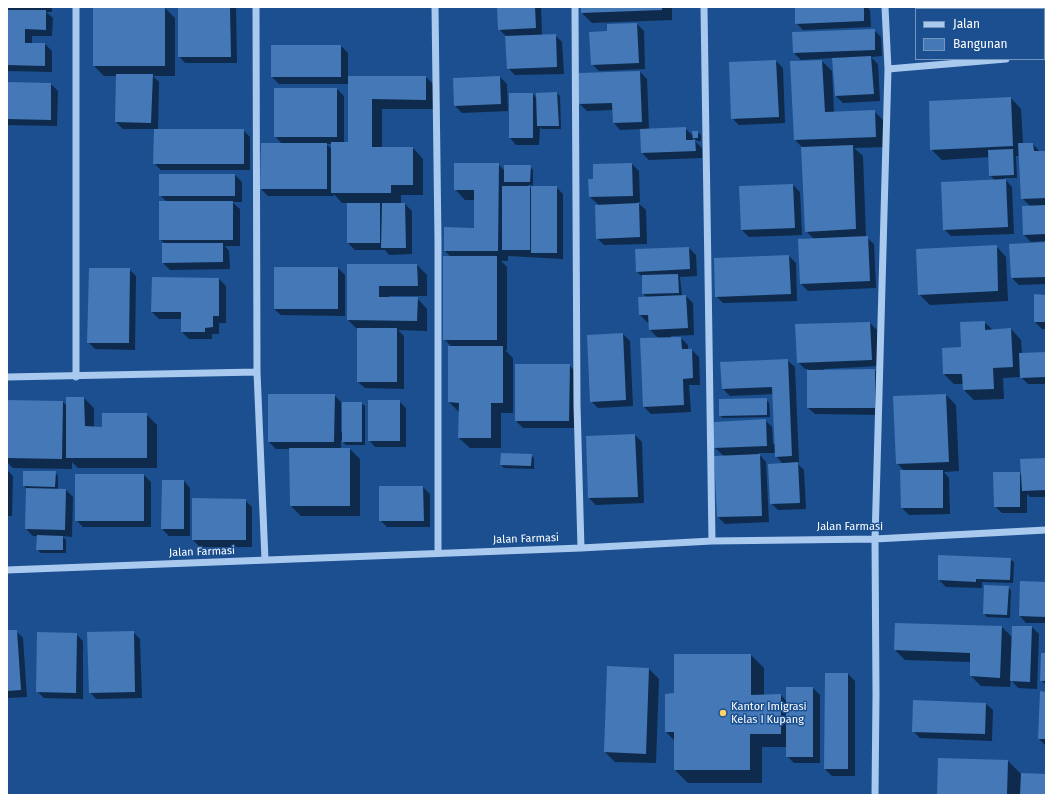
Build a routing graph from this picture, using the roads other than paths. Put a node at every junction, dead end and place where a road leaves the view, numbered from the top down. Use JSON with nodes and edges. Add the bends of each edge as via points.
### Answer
{"nodes":[{"id":1,"x":76,"y":7,"type":"edge"},
{"id":2,"x":256,"y":7,"type":"edge"},
{"id":3,"x":435,"y":7,"type":"edge"},
{"id":4,"x":575,"y":7,"type":"edge"},
{"id":5,"x":704,"y":7,"type":"edge"},
{"id":6,"x":885,"y":7,"type":"edge"},
{"id":7,"x":994,"y":60,"type":"edge"},
{"id":8,"x":888,"y":69,"type":"junction"},
{"id":9,"x":257,"y":372,"type":"junction"},
{"id":10,"x":7,"y":377,"type":"edge"},
{"id":11,"x":76,"y":377,"type":"junction"},
{"id":12,"x":1046,"y":530,"type":"edge"},
{"id":13,"x":875,"y":539,"type":"junction"},
{"id":14,"x":712,"y":541,"type":"junction"},
{"id":15,"x":581,"y":548,"type":"junction"},
{"id":16,"x":438,"y":553,"type":"junction"},
{"id":17,"x":265,"y":560,"type":"junction"},
{"id":18,"x":7,"y":570,"type":"edge"},
{"id":19,"x":875,"y":795,"type":"edge"}],
"edges":[{"from":1,"to":11,"type":"street"},
{"from":2,"to":9,"type":"street"},
{"from":3,"to":16,"type":"street"},
{"from":4,"to":15,"type":"street","via":[[577,405]]},
{"from":5,"to":14,"type":"street"},
{"from":6,"to":8,"type":"street"},
{"from":7,"to":8,"type":"street"},
{"from":8,"to":13,"type":"street"},
{"from":9,"to":11,"type":"street"},
{"from":9,"to":17,"type":"street"},
{"from":10,"to":11,"type":"street"},
{"from":12,"to":13,"type":"street","name":"Jalan Farmasi"},
{"from":13,"to":14,"type":"street","name":"Jalan Farmasi"},
{"from":13,"to":19,"type":"street"},
{"from":14,"to":15,"type":"street","name":"Jalan Farmasi"},
{"from":15,"to":16,"type":"street","name":"Jalan Farmasi"},
{"from":16,"to":17,"type":"street","name":"Jalan Farmasi"},
{"from":17,"to":18,"type":"street","name":"Jalan Farmasi"}]}
